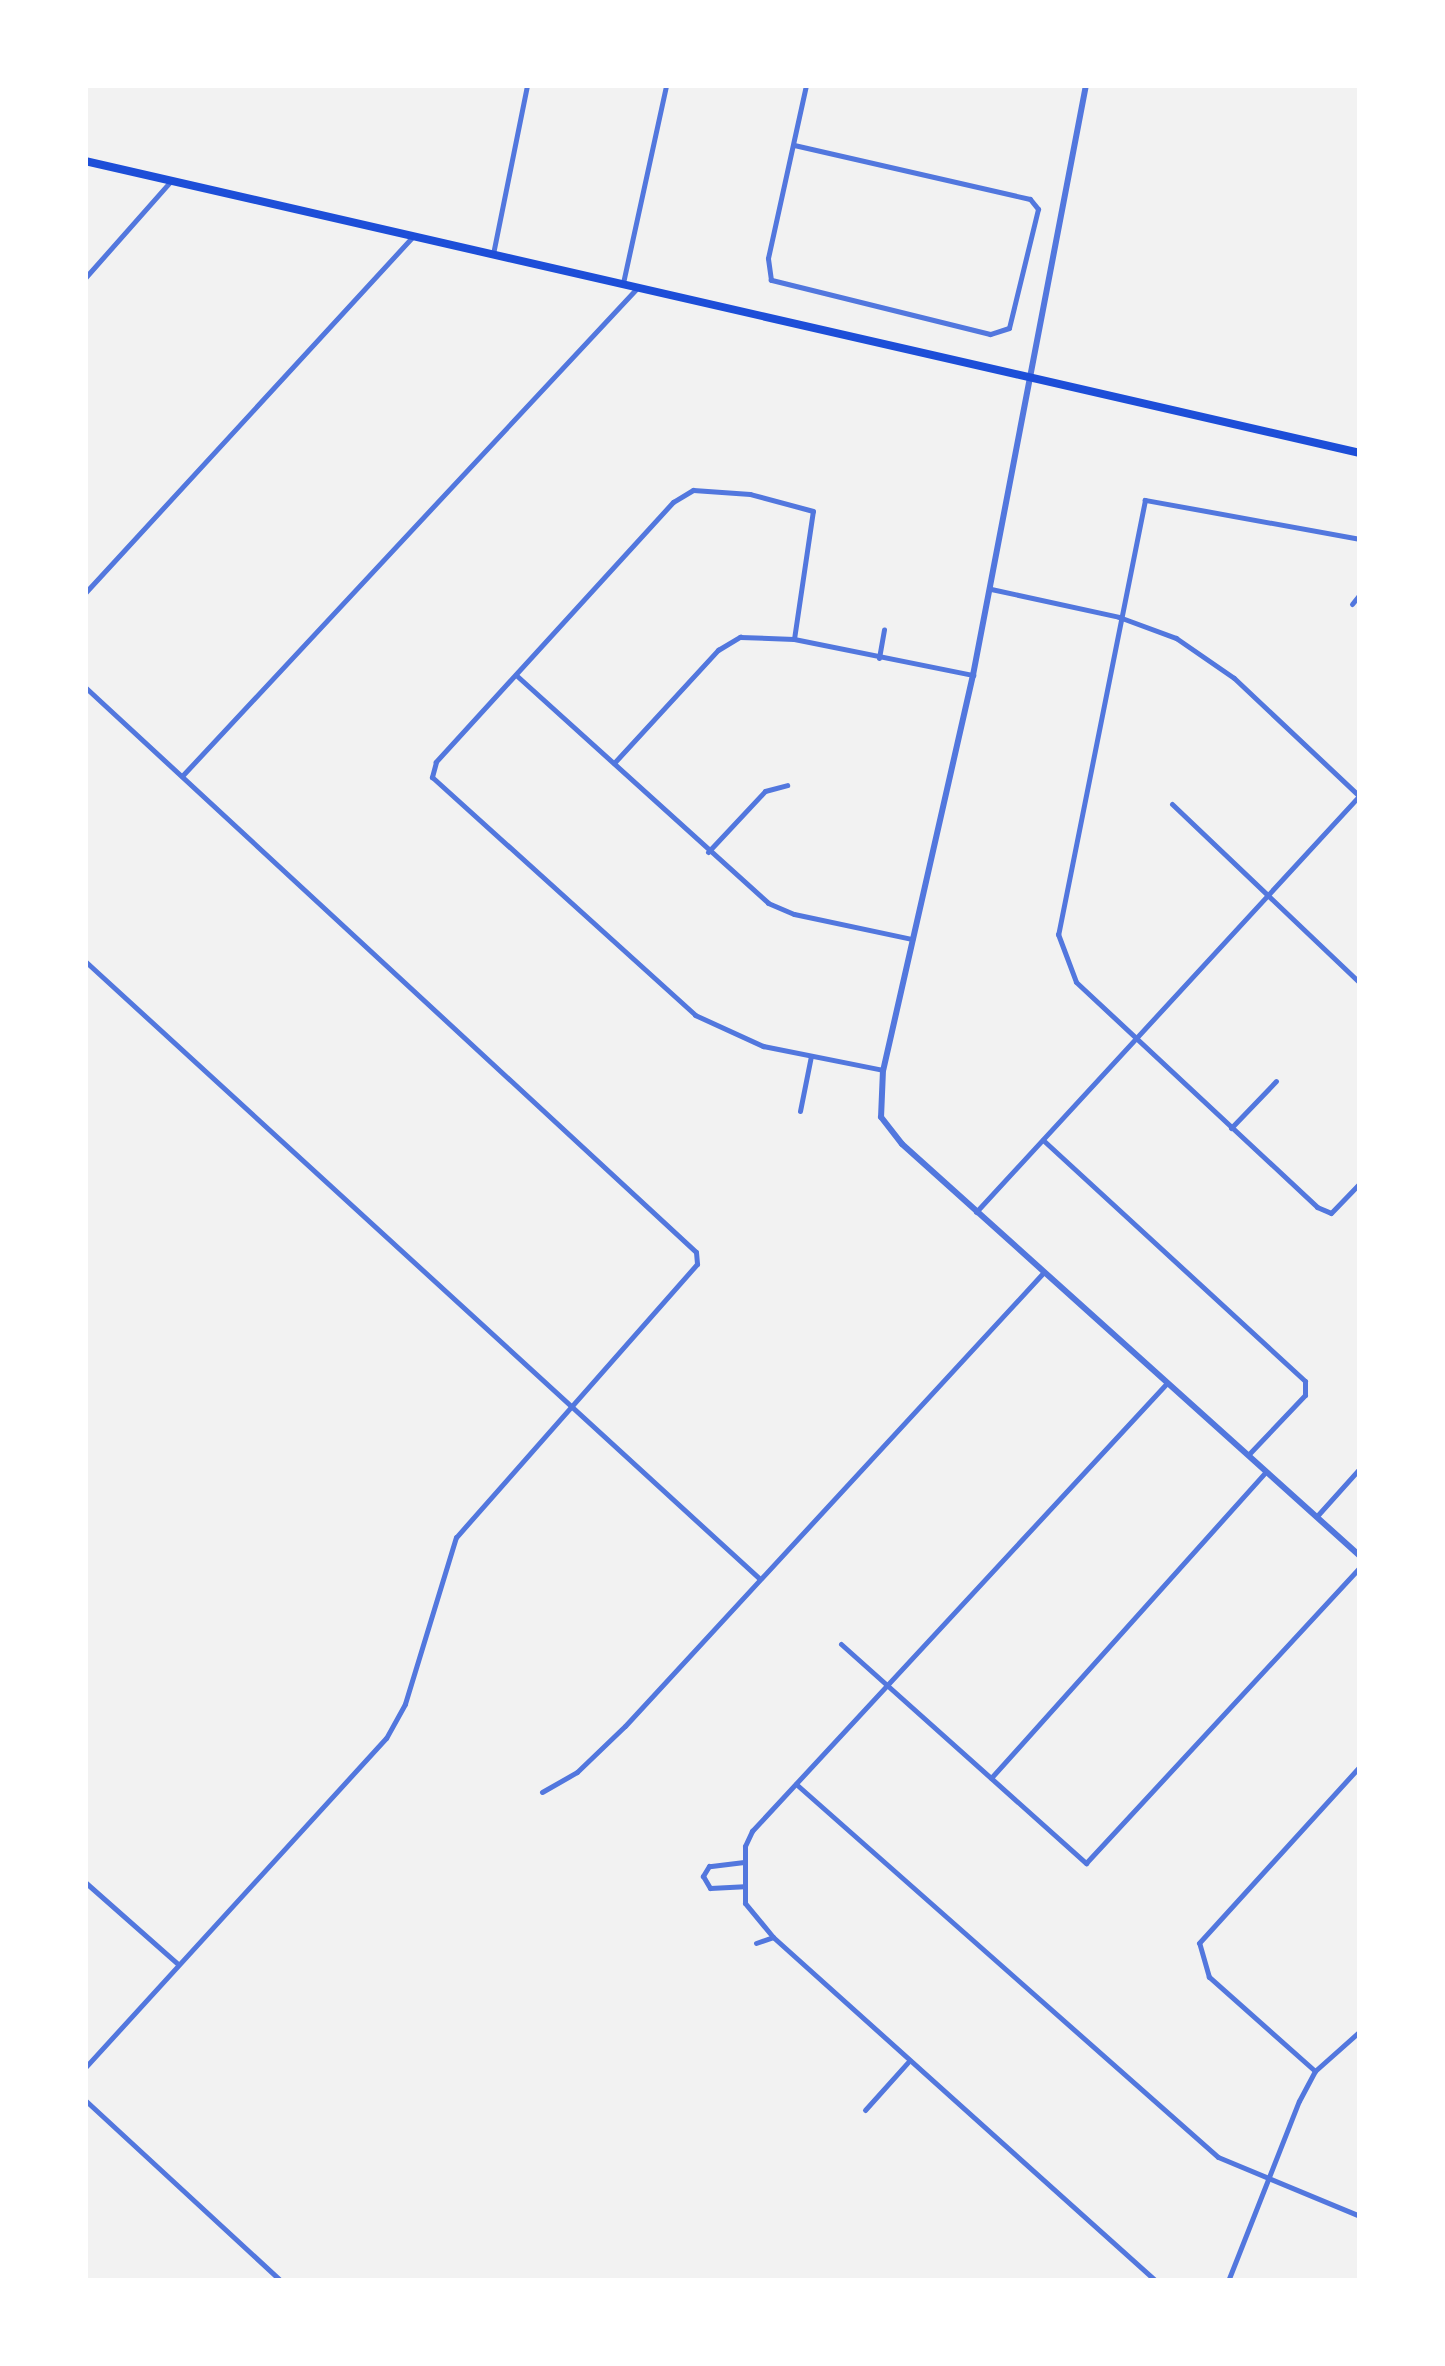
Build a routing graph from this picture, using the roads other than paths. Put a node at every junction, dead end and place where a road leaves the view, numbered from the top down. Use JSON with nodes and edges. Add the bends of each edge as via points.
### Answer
{"nodes":[{"id":1,"x":527,"y":85,"type":"edge"},
{"id":2,"x":666,"y":85,"type":"edge"},
{"id":3,"x":806,"y":85,"type":"edge"},
{"id":4,"x":1086,"y":85,"type":"edge"},
{"id":5,"x":794,"y":145,"type":"junction"},
{"id":6,"x":85,"y":160,"type":"edge"},
{"id":7,"x":172,"y":180,"type":"junction"},
{"id":8,"x":413,"y":236,"type":"junction"},
{"id":9,"x":493,"y":254,"type":"junction"},
{"id":10,"x":85,"y":278,"type":"edge"},
{"id":11,"x":623,"y":284,"type":"junction"},
{"id":12,"x":638,"y":288,"type":"junction"},
{"id":13,"x":1026,"y":376,"type":"junction"},
{"id":14,"x":1360,"y":452,"type":"edge"},
{"id":15,"x":1360,"y":538,"type":"edge"},
{"id":16,"x":990,"y":588,"type":"junction"},
{"id":17,"x":85,"y":593,"type":"edge"},
{"id":18,"x":1360,"y":594,"type":"edge"},
{"id":19,"x":1352,"y":604,"type":"dead end"},
{"id":20,"x":1120,"y":617,"type":"junction"},
{"id":21,"x":884,"y":628,"type":"dead end"},
{"id":22,"x":794,"y":639,"type":"junction"},
{"id":23,"x":879,"y":658,"type":"junction"},
{"id":24,"x":516,"y":674,"type":"junction"},
{"id":25,"x":973,"y":675,"type":"junction"},
{"id":26,"x":85,"y":687,"type":"edge"},
{"id":27,"x":614,"y":763,"type":"junction"},
{"id":28,"x":182,"y":776,"type":"junction"},
{"id":29,"x":787,"y":785,"type":"dead end"},
{"id":30,"x":1360,"y":796,"type":"edge"},
{"id":31,"x":1172,"y":804,"type":"dead end"},
{"id":32,"x":708,"y":852,"type":"junction"},
{"id":33,"x":1268,"y":894,"type":"junction"},
{"id":34,"x":915,"y":939,"type":"junction"},
{"id":35,"x":85,"y":961,"type":"edge"},
{"id":36,"x":1360,"y":983,"type":"edge"},
{"id":37,"x":1136,"y":1038,"type":"junction"},
{"id":38,"x":811,"y":1056,"type":"junction"},
{"id":39,"x":884,"y":1070,"type":"junction"},
{"id":40,"x":1276,"y":1081,"type":"dead end"},
{"id":41,"x":800,"y":1111,"type":"dead end"},
{"id":42,"x":1231,"y":1128,"type":"junction"},
{"id":43,"x":1043,"y":1140,"type":"junction"},
{"id":44,"x":1360,"y":1182,"type":"edge"},
{"id":45,"x":976,"y":1212,"type":"junction"},
{"id":46,"x":1043,"y":1272,"type":"junction"},
{"id":47,"x":1167,"y":1383,"type":"junction"},
{"id":48,"x":571,"y":1408,"type":"junction"},
{"id":49,"x":1249,"y":1454,"type":"junction"},
{"id":50,"x":1360,"y":1468,"type":"edge"},
{"id":51,"x":1267,"y":1470,"type":"junction"},
{"id":52,"x":1317,"y":1516,"type":"junction"},
{"id":53,"x":1360,"y":1556,"type":"edge"},
{"id":54,"x":1360,"y":1567,"type":"edge"},
{"id":55,"x":760,"y":1579,"type":"junction"},
{"id":56,"x":841,"y":1644,"type":"dead end"},
{"id":57,"x":888,"y":1686,"type":"junction"},
{"id":58,"x":1360,"y":1766,"type":"edge"},
{"id":59,"x":991,"y":1778,"type":"junction"},
{"id":60,"x":795,"y":1784,"type":"junction"},
{"id":61,"x":542,"y":1792,"type":"dead end"},
{"id":62,"x":744,"y":1862,"type":"junction"},
{"id":63,"x":85,"y":1882,"type":"edge"},
{"id":64,"x":744,"y":1886,"type":"junction"},
{"id":65,"x":772,"y":1937,"type":"junction"},
{"id":66,"x":756,"y":1943,"type":"dead end"},
{"id":67,"x":178,"y":1964,"type":"junction"},
{"id":68,"x":1360,"y":2031,"type":"edge"},
{"id":69,"x":908,"y":2062,"type":"junction"},
{"id":70,"x":85,"y":2068,"type":"edge"},
{"id":71,"x":1315,"y":2071,"type":"junction"},
{"id":72,"x":85,"y":2100,"type":"edge"},
{"id":73,"x":865,"y":2110,"type":"dead end"},
{"id":74,"x":1266,"y":2178,"type":"junction"},
{"id":75,"x":1360,"y":2216,"type":"edge"},
{"id":76,"x":281,"y":2281,"type":"edge"},
{"id":77,"x":1156,"y":2281,"type":"edge"},
{"id":78,"x":1228,"y":2281,"type":"edge"}],
"edges":[{"from":1,"to":9,"type":"street"},
{"from":2,"to":11,"type":"street"},
{"from":3,"to":5,"type":"street"},
{"from":4,"to":13,"type":"street"},
{"from":5,"to":5,"type":"street","via":[[768,258],[771,280],[788,290],[1003,334],[1038,208],[1022,194]]},
{"from":6,"to":7,"type":"main road"},
{"from":7,"to":8,"type":"main road"},
{"from":7,"to":10,"type":"street"},
{"from":8,"to":9,"type":"main road"},
{"from":8,"to":17,"type":"street"},
{"from":9,"to":11,"type":"main road"},
{"from":11,"to":12,"type":"main road"},
{"from":12,"to":13,"type":"main road"},
{"from":12,"to":28,"type":"street"},
{"from":13,"to":14,"type":"main road"},
{"from":13,"to":16,"type":"street"},
{"from":15,"to":20,"type":"street","via":[[1145,500]]},
{"from":16,"to":20,"type":"street"},
{"from":16,"to":25,"type":"street"},
{"from":18,"to":19,"type":"street"},
{"from":20,"to":30,"type":"street","via":[[1206,656]]},
{"from":20,"to":37,"type":"street","via":[[1058,934],[1070,974]]},
{"from":21,"to":23,"type":"street"},
{"from":22,"to":23,"type":"street"},
{"from":22,"to":24,"type":"street","via":[[813,511],[750,494],[693,490],[673,502]]},
{"from":22,"to":27,"type":"street","via":[[752,635],[729,642]]},
{"from":23,"to":25,"type":"street"},
{"from":24,"to":27,"type":"street"},
{"from":24,"to":38,"type":"street","via":[[436,762],[432,777],[695,1014],[763,1046]]},
{"from":25,"to":34,"type":"street"},
{"from":26,"to":28,"type":"street"},
{"from":27,"to":32,"type":"street"},
{"from":28,"to":48,"type":"street","via":[[696,1252],[691,1274]]},
{"from":29,"to":32,"type":"street","via":[[764,792]]},
{"from":30,"to":33,"type":"street"},
{"from":31,"to":33,"type":"street"},
{"from":32,"to":34,"type":"street","via":[[780,909]]},
{"from":33,"to":36,"type":"street"},
{"from":33,"to":37,"type":"street"},
{"from":34,"to":39,"type":"street"},
{"from":35,"to":48,"type":"street"},
{"from":37,"to":42,"type":"street"},
{"from":37,"to":43,"type":"street"},
{"from":38,"to":39,"type":"street"},
{"from":38,"to":41,"type":"street"},
{"from":39,"to":45,"type":"street","via":[[880,1106],[888,1130]]},
{"from":40,"to":42,"type":"street"},
{"from":42,"to":44,"type":"street","via":[[1323,1212]]},
{"from":43,"to":45,"type":"street"},
{"from":43,"to":49,"type":"street","via":[[1304,1381],[1305,1395]]},
{"from":45,"to":46,"type":"street"},
{"from":46,"to":47,"type":"street"},
{"from":46,"to":55,"type":"street"},
{"from":47,"to":49,"type":"street"},
{"from":47,"to":57,"type":"street"},
{"from":48,"to":55,"type":"street"},
{"from":48,"to":67,"type":"street","via":[[456,1537],[405,1704],[386,1738]]},
{"from":49,"to":51,"type":"street"},
{"from":50,"to":52,"type":"street"},
{"from":51,"to":52,"type":"street"},
{"from":51,"to":59,"type":"street"},
{"from":52,"to":53,"type":"street"},
{"from":54,"to":59,"type":"street","via":[[1086,1863]]},
{"from":55,"to":61,"type":"street","via":[[625,1726],[577,1772]]},
{"from":56,"to":57,"type":"street"},
{"from":57,"to":59,"type":"street"},
{"from":57,"to":60,"type":"street"},
{"from":58,"to":71,"type":"street","via":[[1199,1943],[1209,1977]]},
{"from":60,"to":62,"type":"street","via":[[752,1831]]},
{"from":60,"to":74,"type":"street","via":[[1173,2122],[1218,2157]]},
{"from":62,"to":64,"type":"street"},
{"from":62,"to":64,"type":"street","via":[[709,1866],[703,1876],[710,1888]]},
{"from":63,"to":67,"type":"street"},
{"from":64,"to":65,"type":"street","via":[[747,1911]]},
{"from":65,"to":66,"type":"street"},
{"from":65,"to":69,"type":"street"},
{"from":67,"to":70,"type":"street"},
{"from":68,"to":71,"type":"street"},
{"from":69,"to":73,"type":"street"},
{"from":69,"to":77,"type":"street"},
{"from":71,"to":74,"type":"street"},
{"from":72,"to":76,"type":"street"},
{"from":74,"to":75,"type":"street"},
{"from":74,"to":78,"type":"street"}]}
